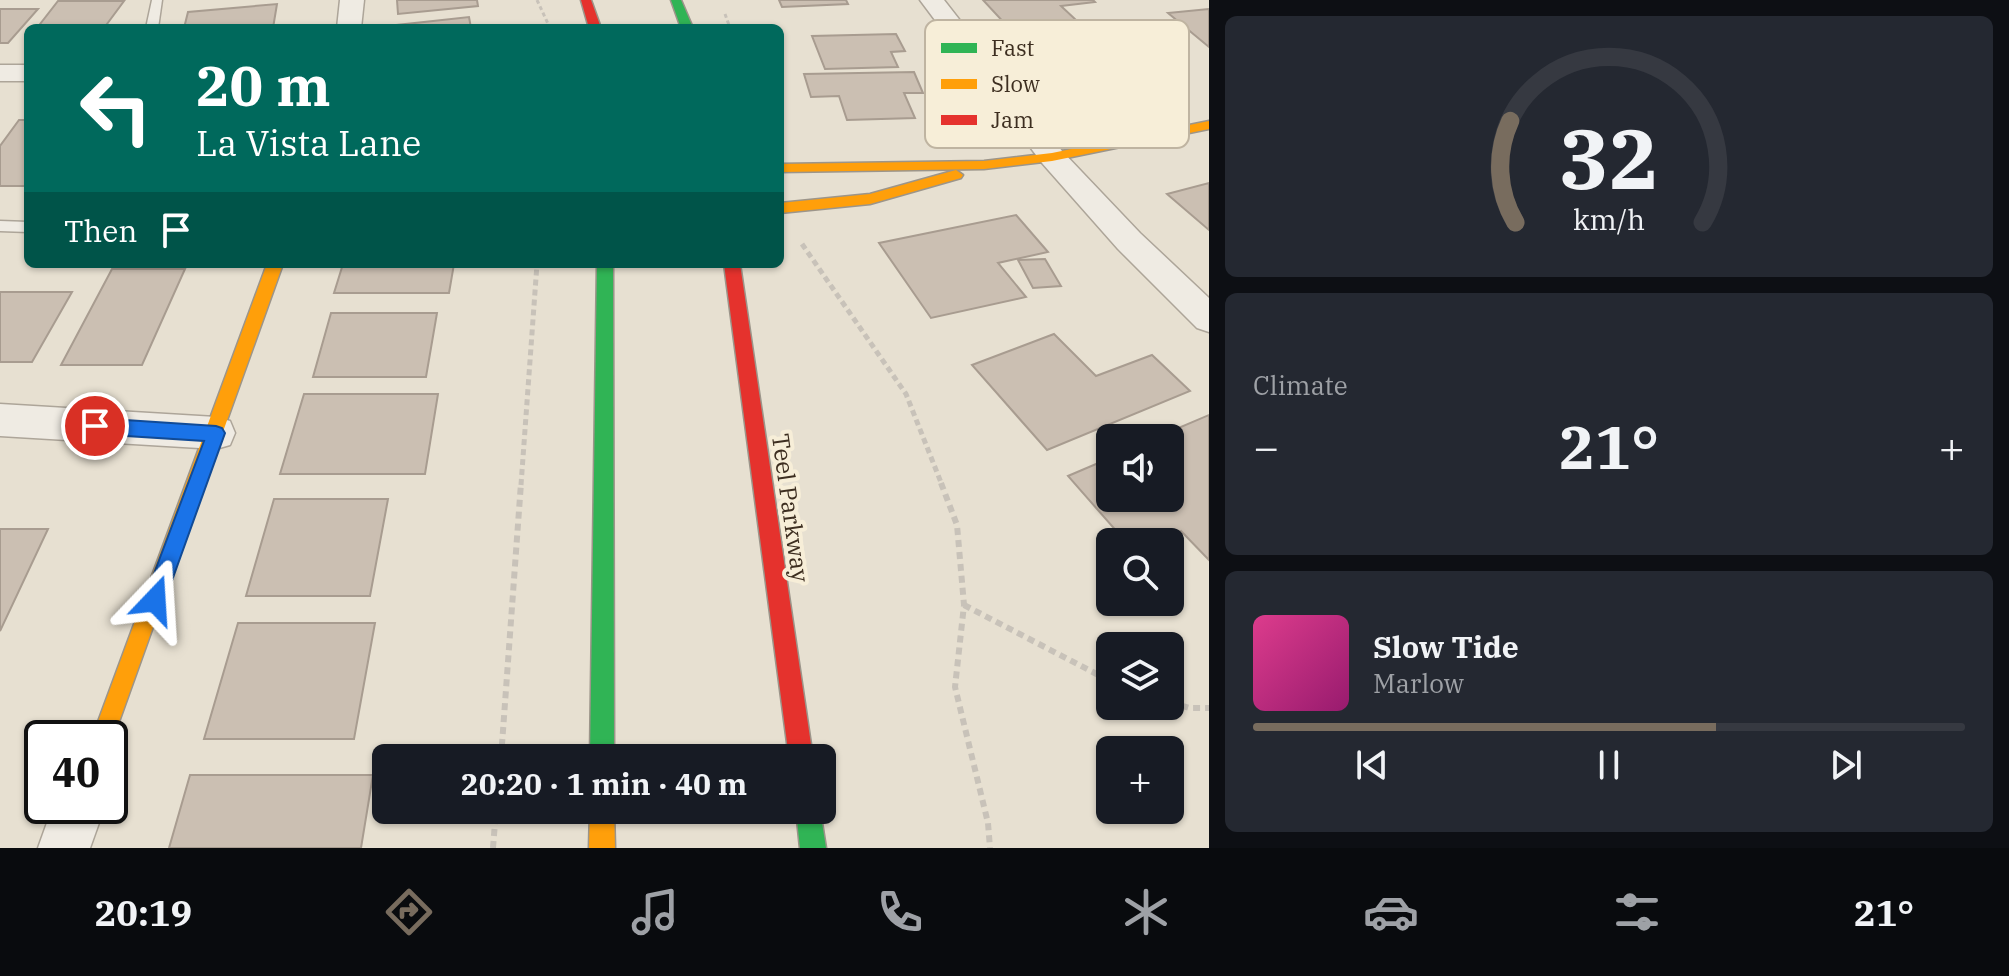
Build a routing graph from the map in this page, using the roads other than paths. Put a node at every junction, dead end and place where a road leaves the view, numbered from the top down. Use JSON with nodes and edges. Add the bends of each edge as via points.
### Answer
{"nodes":[{"id":1,"x":157,"y":0,"type":"edge"},
{"id":2,"x":352,"y":0,"type":"edge"},
{"id":3,"x":586,"y":0,"type":"edge"},
{"id":4,"x":676,"y":0,"type":"edge"},
{"id":5,"x":932,"y":0,"type":"edge"},
{"id":6,"x":947,"y":20,"type":"edge"},
{"id":7,"x":153,"y":24,"type":"edge"},
{"id":8,"x":349,"y":24,"type":"edge"},
{"id":9,"x":594,"y":24,"type":"edge"},
{"id":10,"x":685,"y":24,"type":"edge"},
{"id":11,"x":0,"y":73,"type":"edge"},
{"id":12,"x":24,"y":73,"type":"edge"},
{"id":13,"x":1209,"y":125,"type":"edge"},
{"id":14,"x":1189,"y":129,"type":"edge"},
{"id":15,"x":1045,"y":148,"type":"edge"},
{"id":16,"x":1096,"y":148,"type":"edge"},
{"id":17,"x":1052,"y":157,"type":"junction"},
{"id":18,"x":984,"y":165,"type":"junction"},
{"id":19,"x":784,"y":168,"type":"edge"},
{"id":20,"x":784,"y":208,"type":"edge"},
{"id":21,"x":0,"y":226,"type":"edge"},
{"id":22,"x":24,"y":227,"type":"edge"},
{"id":23,"x":274,"y":268,"type":"edge"},
{"id":24,"x":605,"y":268,"type":"edge"},
{"id":25,"x":733,"y":268,"type":"edge"},
{"id":26,"x":1209,"y":319,"type":"edge"},
{"id":27,"x":0,"y":420,"type":"edge"},
{"id":28,"x":216,"y":433,"type":"junction"},
{"id":29,"x":111,"y":720,"type":"edge"},
{"id":30,"x":602,"y":744,"type":"edge"},
{"id":31,"x":799,"y":744,"type":"edge"},
{"id":32,"x":73,"y":824,"type":"edge"},
{"id":33,"x":602,"y":824,"type":"edge"},
{"id":34,"x":810,"y":824,"type":"edge"},
{"id":35,"x":64,"y":848,"type":"edge"},
{"id":36,"x":602,"y":848,"type":"edge"},
{"id":37,"x":813,"y":848,"type":"edge"}],
"edges":[{"from":1,"to":7,"type":"lane"},
{"from":2,"to":8,"type":"street"},
{"from":3,"to":9,"type":"street"},
{"from":4,"to":10,"type":"street"},
{"from":5,"to":6,"type":"street"},
{"from":11,"to":12,"type":"street"},
{"from":13,"to":14,"type":"street"},
{"from":15,"to":17,"type":"street"},
{"from":16,"to":17,"type":"street"},
{"from":17,"to":18,"type":"street"},
{"from":17,"to":26,"type":"street"},
{"from":18,"to":19,"type":"street"},
{"from":18,"to":20,"type":"street","via":[[907,194]]},
{"from":21,"to":22,"type":"lane"},
{"from":23,"to":28,"type":"street"},
{"from":24,"to":30,"type":"street"},
{"from":25,"to":31,"type":"street","name":"Teel Parkway"},
{"from":27,"to":28,"type":"street"},
{"from":28,"to":29,"type":"street"},
{"from":32,"to":35,"type":"street"},
{"from":33,"to":36,"type":"street"},
{"from":34,"to":37,"type":"street"}]}
